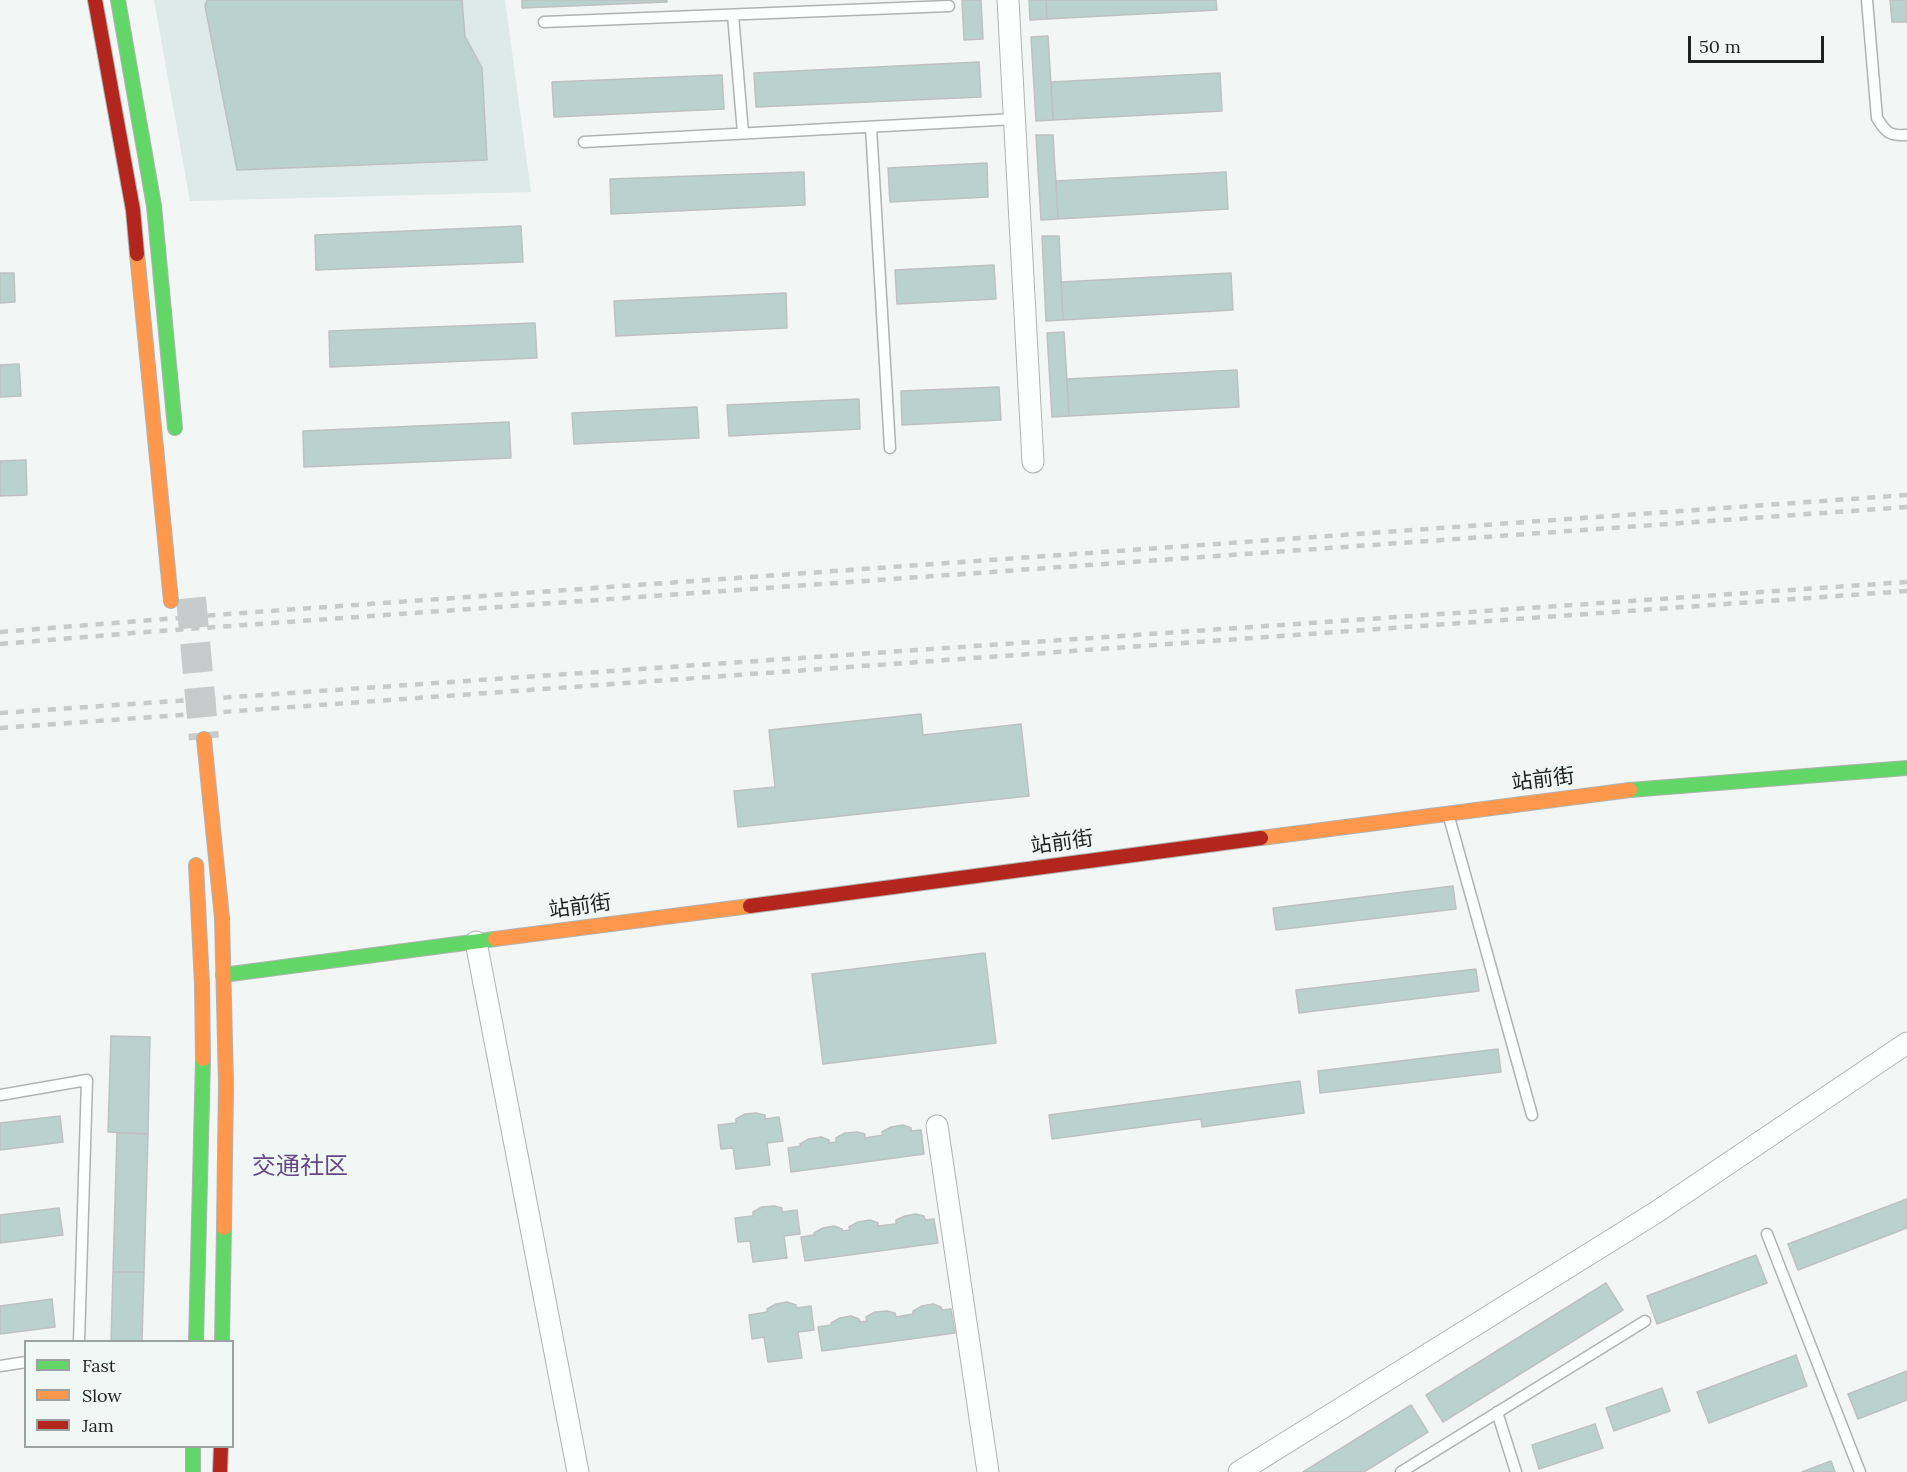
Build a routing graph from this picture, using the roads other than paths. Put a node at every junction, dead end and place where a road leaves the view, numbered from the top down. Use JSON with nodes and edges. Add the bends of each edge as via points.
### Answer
{"nodes":[{"id":1,"x":95,"y":0,"type":"edge"},
{"id":2,"x":118,"y":0,"type":"edge"},
{"id":3,"x":1008,"y":0,"type":"edge"},
{"id":4,"x":1867,"y":0,"type":"edge"},
{"id":5,"x":949,"y":6,"type":"dead end"},
{"id":6,"x":733,"y":15,"type":"junction"},
{"id":7,"x":544,"y":22,"type":"dead end"},
{"id":8,"x":1015,"y":119,"type":"junction"},
{"id":9,"x":871,"y":127,"type":"junction"},
{"id":10,"x":743,"y":133,"type":"junction"},
{"id":11,"x":1907,"y":135,"type":"edge"},
{"id":12,"x":584,"y":142,"type":"dead end"},
{"id":13,"x":176,"y":437,"type":"dead end"},
{"id":14,"x":890,"y":448,"type":"dead end"},
{"id":15,"x":1034,"y":462,"type":"dead end"},
{"id":16,"x":171,"y":601,"type":"dead end"},
{"id":17,"x":204,"y":739,"type":"tunnel mouth"},
{"id":18,"x":1907,"y":768,"type":"edge"},
{"id":19,"x":1448,"y":813,"type":"junction"},
{"id":20,"x":195,"y":855,"type":"dead end"},
{"id":21,"x":476,"y":942,"type":"junction"},
{"id":22,"x":223,"y":975,"type":"junction"},
{"id":23,"x":1907,"y":1043,"type":"edge"},
{"id":24,"x":0,"y":1095,"type":"edge"},
{"id":25,"x":1532,"y":1115,"type":"dead end"},
{"id":26,"x":937,"y":1126,"type":"dead end"},
{"id":27,"x":1767,"y":1234,"type":"dead end"},
{"id":28,"x":1645,"y":1321,"type":"dead end"},
{"id":29,"x":80,"y":1340,"type":"edge"},
{"id":30,"x":196,"y":1340,"type":"edge"},
{"id":31,"x":222,"y":1340,"type":"edge"},
{"id":32,"x":24,"y":1362,"type":"edge"},
{"id":33,"x":0,"y":1366,"type":"edge"},
{"id":34,"x":1497,"y":1412,"type":"junction"},
{"id":35,"x":193,"y":1448,"type":"edge"},
{"id":36,"x":221,"y":1448,"type":"edge"},
{"id":37,"x":193,"y":1472,"type":"edge"},
{"id":38,"x":220,"y":1472,"type":"edge"},
{"id":39,"x":579,"y":1472,"type":"edge"},
{"id":40,"x":988,"y":1472,"type":"edge"},
{"id":41,"x":1239,"y":1472,"type":"edge"},
{"id":42,"x":1401,"y":1472,"type":"edge"},
{"id":43,"x":1516,"y":1472,"type":"edge"},
{"id":44,"x":1860,"y":1472,"type":"edge"}],
"edges":[{"from":1,"to":16,"type":"main road","via":[[133,210]]},
{"from":2,"to":13,"type":"main road","via":[[154,206]]},
{"from":3,"to":8,"type":"street"},
{"from":4,"to":11,"type":"lane","via":[[1877,118],[1894,136]]},
{"from":5,"to":6,"type":"lane"},
{"from":6,"to":7,"type":"lane"},
{"from":6,"to":10,"type":"lane"},
{"from":8,"to":9,"type":"lane"},
{"from":8,"to":15,"type":"street"},
{"from":9,"to":10,"type":"lane"},
{"from":9,"to":14,"type":"lane"},
{"from":10,"to":12,"type":"lane"},
{"from":17,"to":22,"type":"main road","via":[[222,918]]},
{"from":18,"to":19,"type":"main road","name":"站前街","via":[[1642,788]]},
{"from":19,"to":21,"type":"main road","name":"站前街"},
{"from":19,"to":25,"type":"lane"},
{"from":20,"to":30,"type":"main road","via":[[200,913],[202,1080]]},
{"from":21,"to":22,"type":"main road","name":"站前街"},
{"from":21,"to":39,"type":"street"},
{"from":22,"to":31,"type":"main road","via":[[226,1084]]},
{"from":23,"to":41,"type":"street","via":[[1654,1213]]},
{"from":24,"to":29,"type":"lane","via":[[87,1080]]},
{"from":26,"to":40,"type":"street"},
{"from":27,"to":44,"type":"lane"},
{"from":28,"to":34,"type":"lane"},
{"from":32,"to":33,"type":"lane"},
{"from":34,"to":42,"type":"lane"},
{"from":34,"to":43,"type":"lane"},
{"from":35,"to":37,"type":"main road"},
{"from":36,"to":38,"type":"main road"}]}
